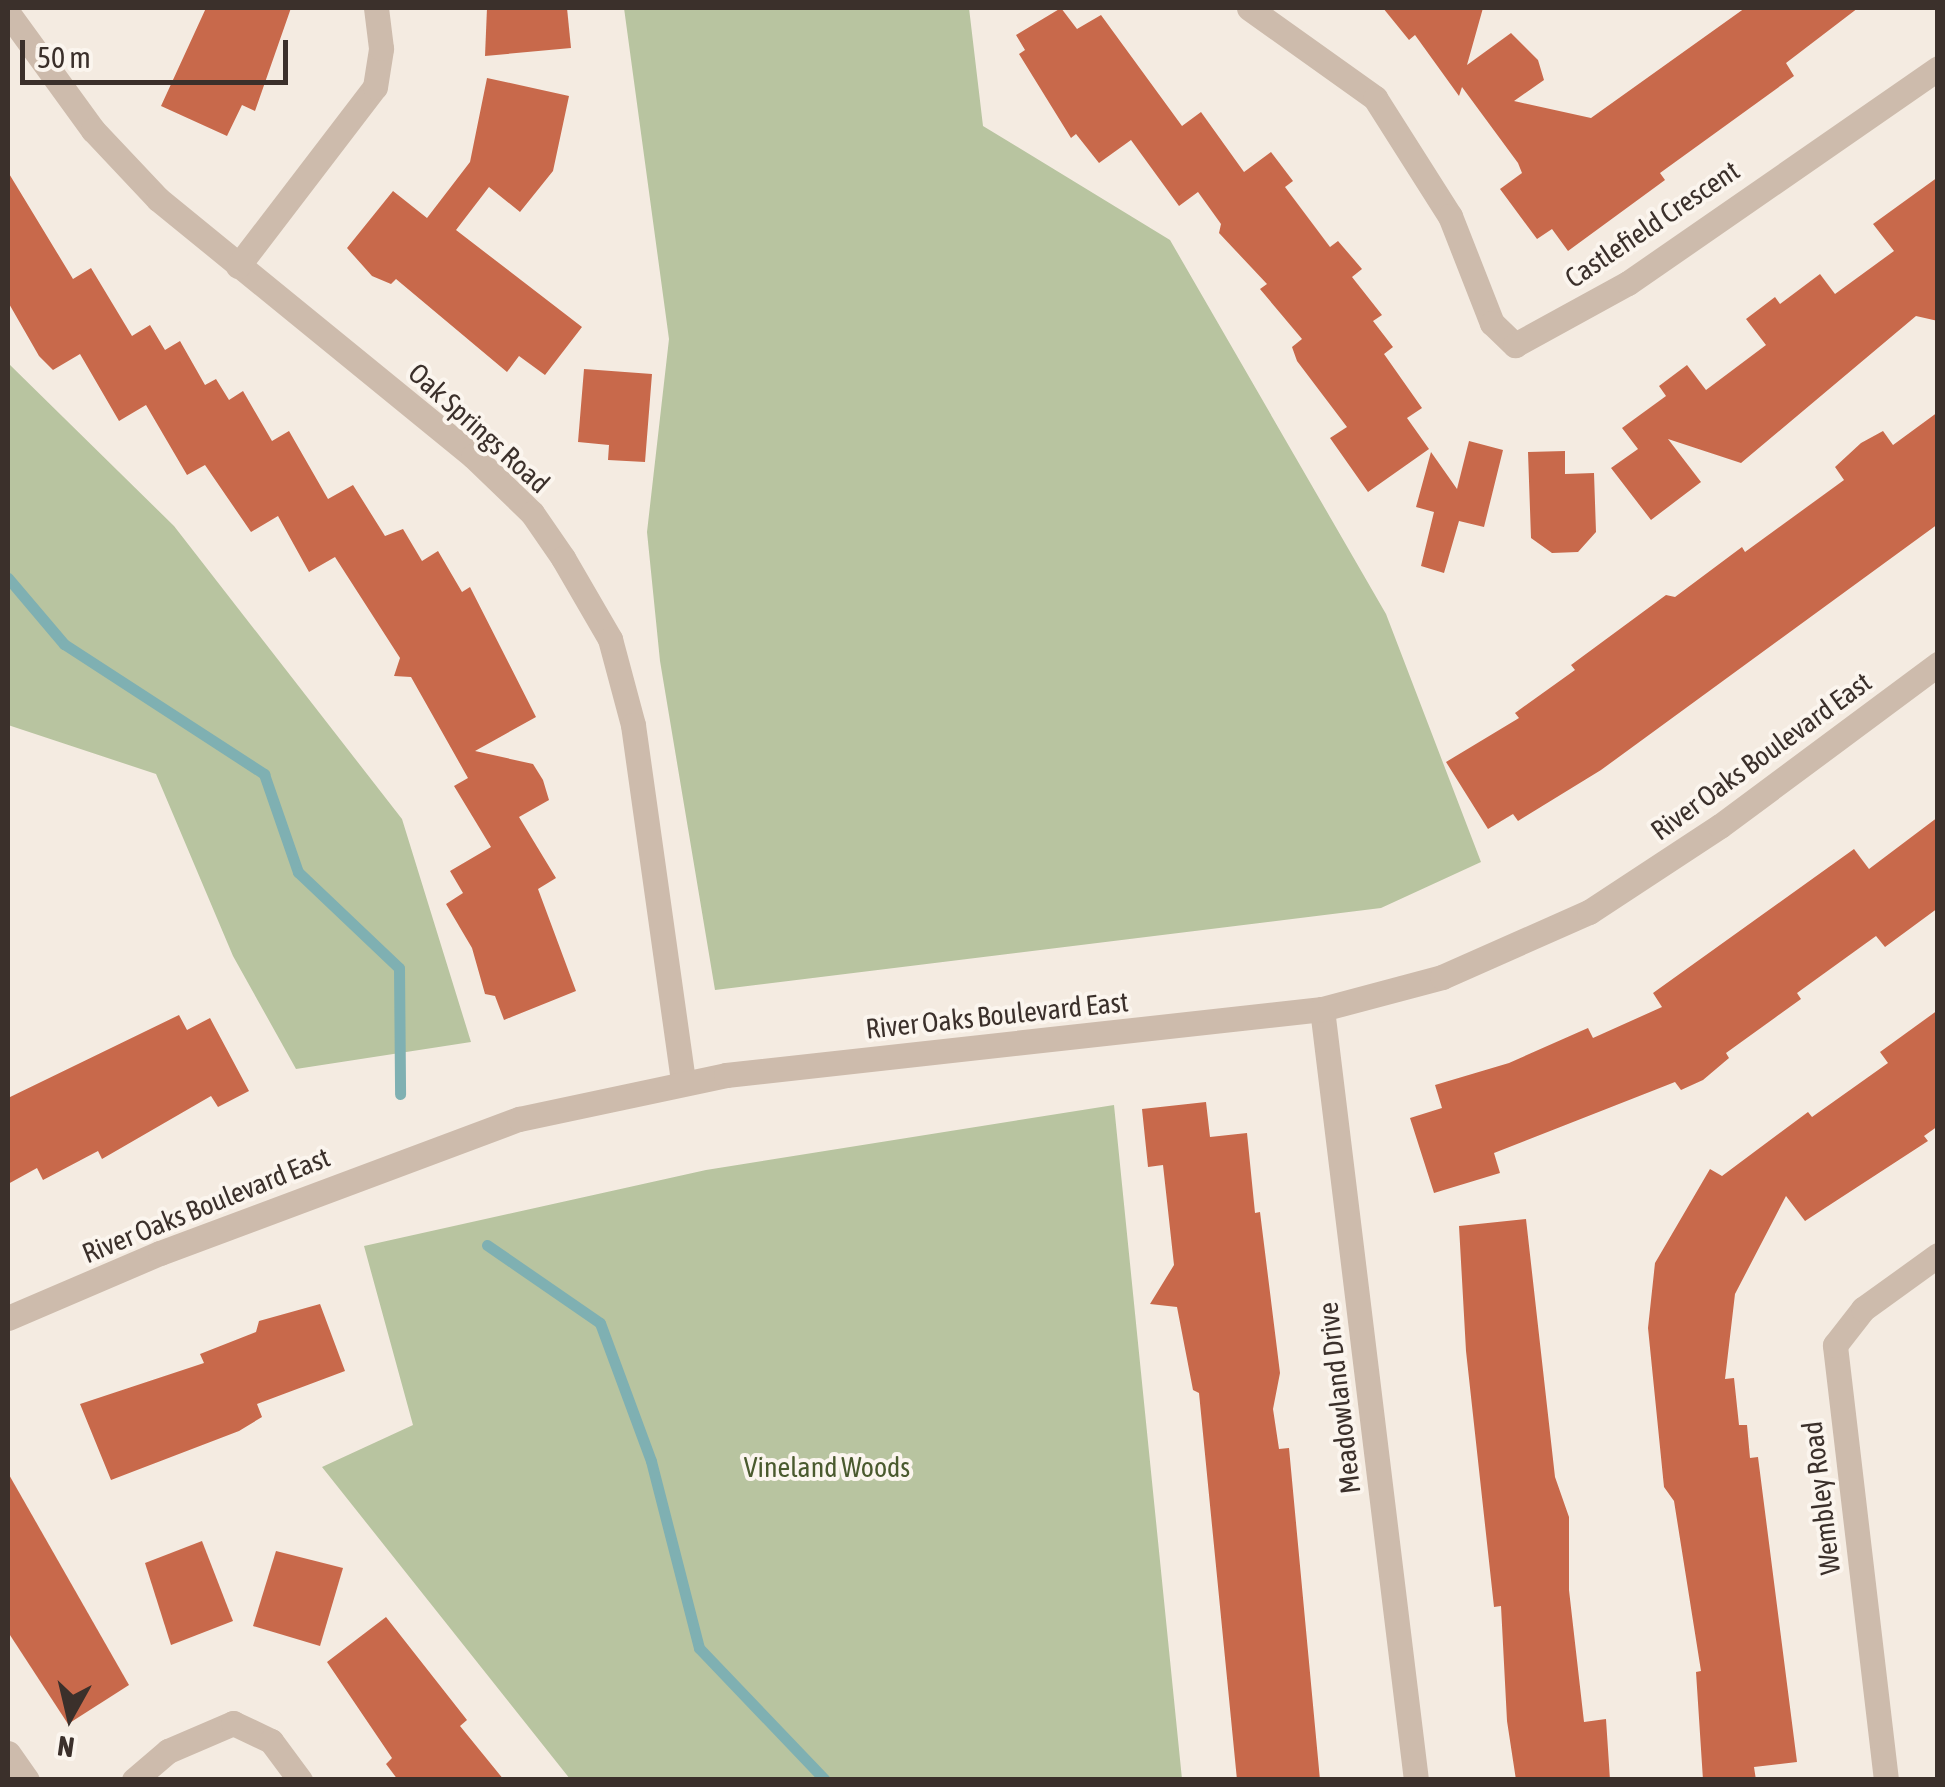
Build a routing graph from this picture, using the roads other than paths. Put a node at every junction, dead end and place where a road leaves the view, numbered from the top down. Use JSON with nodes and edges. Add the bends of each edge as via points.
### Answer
{"nodes":[{"id":1,"x":376,"y":8,"type":"edge"},
{"id":2,"x":1249,"y":8,"type":"edge"},
{"id":3,"x":8,"y":13,"type":"edge"},
{"id":4,"x":1938,"y":68,"type":"edge"},
{"id":5,"x":238,"y":266,"type":"junction"},
{"id":6,"x":1938,"y":664,"type":"edge"},
{"id":7,"x":1322,"y":1009,"type":"junction"},
{"id":8,"x":683,"y":1080,"type":"junction"},
{"id":9,"x":1938,"y":1255,"type":"edge"},
{"id":10,"x":8,"y":1318,"type":"edge"},
{"id":11,"x":8,"y":1753,"type":"edge"},
{"id":12,"x":27,"y":1780,"type":"edge"},
{"id":13,"x":134,"y":1780,"type":"edge"},
{"id":14,"x":300,"y":1780,"type":"edge"},
{"id":15,"x":1416,"y":1780,"type":"edge"},
{"id":16,"x":1886,"y":1780,"type":"edge"}],
"edges":[{"from":1,"to":5,"type":"street","via":[[376,87]]},
{"from":2,"to":4,"type":"street","name":"Castlefield Crescent","via":[[1376,98],[1450,216],[1492,324],[1515,345],[1628,283]]},
{"from":3,"to":5,"type":"street","name":"Oak Springs Road","via":[[94,130],[158,199]]},
{"from":5,"to":8,"type":"street","name":"Oak Springs Road","via":[[474,456],[532,513],[610,639],[633,725]]},
{"from":6,"to":7,"type":"street","name":"River Oaks Boulevard East","via":[[1720,826],[1589,912],[1442,977]]},
{"from":7,"to":8,"type":"street","name":"River Oaks Boulevard East"},
{"from":7,"to":15,"type":"street","name":"Meadowland Drive"},
{"from":8,"to":10,"type":"street","name":"River Oaks Boulevard East","via":[[473,1135]]},
{"from":9,"to":16,"type":"street","name":"Wembley Road","via":[[1864,1309],[1835,1345]]},
{"from":11,"to":12,"type":"street"},
{"from":13,"to":14,"type":"street","via":[[168,1751],[233,1723],[270,1741]]}]}
